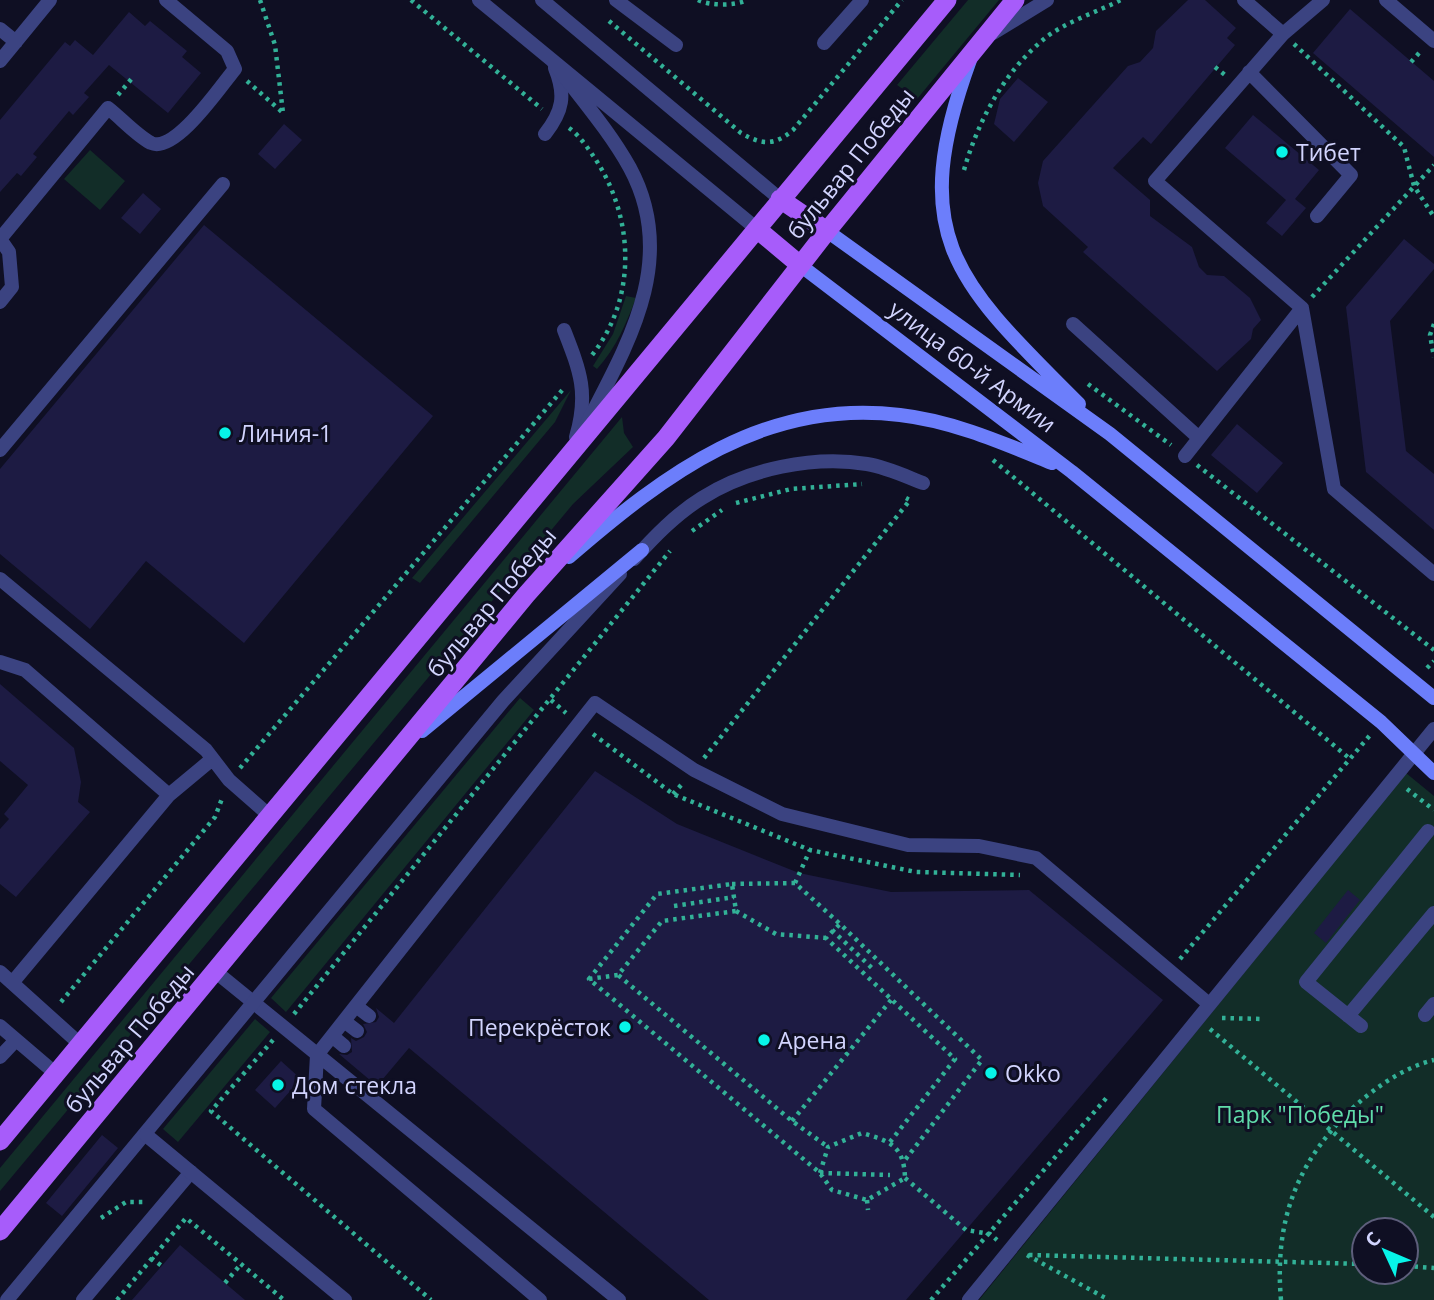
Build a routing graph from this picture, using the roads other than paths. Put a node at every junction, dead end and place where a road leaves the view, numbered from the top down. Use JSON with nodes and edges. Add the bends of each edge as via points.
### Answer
{"nodes":[{"id":1,"x":50,"y":0,"type":"edge"},
{"id":2,"x":166,"y":0,"type":"edge"},
{"id":3,"x":479,"y":0,"type":"edge"},
{"id":4,"x":542,"y":0,"type":"edge"},
{"id":5,"x":616,"y":0,"type":"edge"},
{"id":6,"x":862,"y":0,"type":"edge"},
{"id":7,"x":947,"y":0,"type":"edge"},
{"id":8,"x":1014,"y":0,"type":"edge"},
{"id":9,"x":1047,"y":0,"type":"edge"},
{"id":10,"x":1244,"y":0,"type":"edge"},
{"id":11,"x":1323,"y":0,"type":"edge"},
{"id":12,"x":1386,"y":0,"type":"edge"},
{"id":13,"x":0,"y":29,"type":"edge"},
{"id":14,"x":1283,"y":34,"type":"junction"},
{"id":15,"x":1434,"y":41,"type":"edge"},
{"id":16,"x":16,"y":42,"type":"junction"},
{"id":17,"x":824,"y":43,"type":"dead end"},
{"id":18,"x":979,"y":43,"type":"junction"},
{"id":19,"x":676,"y":45,"type":"dead end"},
{"id":20,"x":552,"y":60,"type":"junction"},
{"id":21,"x":0,"y":61,"type":"edge"},
{"id":22,"x":1250,"y":72,"type":"junction"},
{"id":23,"x":545,"y":134,"type":"dead end"},
{"id":24,"x":223,"y":184,"type":"dead end"},
{"id":25,"x":780,"y":199,"type":"junction"},
{"id":26,"x":1317,"y":216,"type":"dead end"},
{"id":27,"x":757,"y":229,"type":"junction"},
{"id":28,"x":827,"y":231,"type":"junction"},
{"id":29,"x":0,"y":239,"type":"edge"},
{"id":30,"x":800,"y":265,"type":"junction"},
{"id":31,"x":0,"y":302,"type":"edge"},
{"id":32,"x":1302,"y":308,"type":"junction"},
{"id":33,"x":1073,"y":324,"type":"dead end"},
{"id":34,"x":564,"y":330,"type":"dead end"},
{"id":35,"x":1110,"y":435,"type":"junction"},
{"id":36,"x":1199,"y":438,"type":"junction"},
{"id":37,"x":0,"y":450,"type":"edge"},
{"id":38,"x":1185,"y":456,"type":"road end"},
{"id":39,"x":569,"y":457,"type":"junction"},
{"id":40,"x":1072,"y":472,"type":"junction"},
{"id":41,"x":923,"y":483,"type":"dead end"},
{"id":42,"x":642,"y":550,"type":"junction"},
{"id":43,"x":1434,"y":573,"type":"edge"},
{"id":44,"x":0,"y":579,"type":"edge"},
{"id":45,"x":526,"y":595,"type":"junction"},
{"id":46,"x":0,"y":662,"type":"edge"},
{"id":47,"x":1434,"y":698,"type":"edge"},
{"id":48,"x":1434,"y":729,"type":"edge"},
{"id":49,"x":400,"y":749,"type":"junction"},
{"id":50,"x":1414,"y":755,"type":"junction"},
{"id":51,"x":211,"y":760,"type":"junction"},
{"id":52,"x":1434,"y":773,"type":"edge"},
{"id":53,"x":169,"y":795,"type":"junction"},
{"id":54,"x":271,"y":817,"type":"junction"},
{"id":55,"x":1428,"y":831,"type":"dead end"},
{"id":56,"x":1434,"y":913,"type":"edge"},
{"id":57,"x":0,"y":972,"type":"edge"},
{"id":58,"x":216,"y":972,"type":"junction"},
{"id":59,"x":12,"y":983,"type":"junction"},
{"id":60,"x":254,"y":1004,"type":"junction"},
{"id":61,"x":1209,"y":1004,"type":"junction"},
{"id":62,"x":356,"y":1006,"type":"junction"},
{"id":63,"x":369,"y":1016,"type":"dead end"},
{"id":64,"x":1348,"y":1016,"type":"junction"},
{"id":65,"x":344,"y":1021,"type":"junction"},
{"id":66,"x":0,"y":1026,"type":"edge"},
{"id":67,"x":1360,"y":1026,"type":"dead end"},
{"id":68,"x":357,"y":1031,"type":"dead end"},
{"id":69,"x":332,"y":1036,"type":"junction"},
{"id":70,"x":16,"y":1040,"type":"junction"},
{"id":71,"x":80,"y":1044,"type":"junction"},
{"id":72,"x":344,"y":1046,"type":"dead end"},
{"id":73,"x":317,"y":1055,"type":"junction"},
{"id":74,"x":0,"y":1057,"type":"edge"},
{"id":75,"x":55,"y":1073,"type":"junction"},
{"id":76,"x":146,"y":1135,"type":"junction"},
{"id":77,"x":0,"y":1141,"type":"edge"},
{"id":78,"x":191,"y":1172,"type":"junction"},
{"id":79,"x":0,"y":1231,"type":"edge"},
{"id":80,"x":7,"y":1300,"type":"edge"},
{"id":81,"x":83,"y":1300,"type":"edge"},
{"id":82,"x":345,"y":1300,"type":"edge"},
{"id":83,"x":540,"y":1300,"type":"edge"},
{"id":84,"x":619,"y":1300,"type":"edge"},
{"id":85,"x":969,"y":1300,"type":"edge"}],
"edges":[{"from":1,"to":16,"type":"street"},
{"from":2,"to":29,"type":"street","via":[[227,51],[234,69],[178,137],[165,144],[152,144],[108,107]]},
{"from":3,"to":20,"type":"street","name":"улица 60-й Армии"},
{"from":4,"to":25,"type":"street","name":"улица 60-й Армии"},
{"from":5,"to":19,"type":"street"},
{"from":6,"to":17,"type":"street"},
{"from":7,"to":25,"type":"main road","name":"бульвар Победы"},
{"from":8,"to":18,"type":"main road","name":"бульвар Победы"},
{"from":9,"to":18,"type":"street"},
{"from":10,"to":14,"type":"street"},
{"from":11,"to":14,"type":"street"},
{"from":12,"to":15,"type":"street"},
{"from":13,"to":16,"type":"street"},
{"from":14,"to":22,"type":"street"},
{"from":16,"to":21,"type":"street"},
{"from":18,"to":28,"type":"main road","name":"бульвар Победы"},
{"from":18,"to":35,"type":"main road","via":[[958,93],[946,144],[942,211],[949,241],[968,283],[998,322]]},
{"from":20,"to":23,"type":"street","via":[[562,84],[563,103]]},
{"from":20,"to":27,"type":"street","name":"улица 60-й Армии"},
{"from":20,"to":39,"type":"street","via":[[631,171],[643,198],[650,241],[646,292],[628,343]]},
{"from":22,"to":26,"type":"street","via":[[1351,175]]},
{"from":22,"to":32,"type":"street","via":[[1155,181]]},
{"from":24,"to":37,"type":"street"},
{"from":25,"to":27,"type":"main road","name":"бульвар Победы"},
{"from":25,"to":28,"type":"main road","name":"улица 60-й Армии"},
{"from":27,"to":30,"type":"main road","name":"улица 60-й Армии"},
{"from":27,"to":39,"type":"main road","name":"бульвар Победы"},
{"from":28,"to":30,"type":"main road","name":"бульвар Победы"},
{"from":28,"to":35,"type":"main road","name":"улица 60-й Армии"},
{"from":29,"to":31,"type":"street","via":[[9,253],[12,287]]},
{"from":30,"to":40,"type":"main road","name":"улица 60-й Армии"},
{"from":30,"to":45,"type":"main road","name":"бульвар Победы","via":[[666,438]]},
{"from":32,"to":36,"type":"street"},
{"from":32,"to":43,"type":"street","via":[[1334,489]]},
{"from":33,"to":36,"type":"street"},
{"from":34,"to":39,"type":"street","via":[[583,390],[582,418]]},
{"from":35,"to":47,"type":"main road","name":"улица 60-й Армии"},
{"from":36,"to":38,"type":"street"},
{"from":39,"to":54,"type":"main road","name":"бульвар Победы"},
{"from":40,"to":45,"type":"main road","via":[[991,438],[901,415],[850,413],[777,424],[699,457],[627,507]]},
{"from":40,"to":50,"type":"main road","name":"улица 60-й Армии","via":[[1381,722]]},
{"from":41,"to":42,"type":"street","via":[[867,464],[784,466],[702,498]]},
{"from":42,"to":49,"type":"main road"},
{"from":42,"to":60,"type":"street","via":[[503,701]]},
{"from":44,"to":51,"type":"street","via":[[206,750]]},
{"from":45,"to":49,"type":"main road","name":"бульвар Победы"},
{"from":46,"to":53,"type":"street","via":[[25,670]]},
{"from":48,"to":50,"type":"street"},
{"from":49,"to":58,"type":"main road","name":"бульвар Победы"},
{"from":50,"to":52,"type":"main road","name":"улица 60-й Армии"},
{"from":50,"to":61,"type":"street","via":[[1392,776]]},
{"from":51,"to":53,"type":"street"},
{"from":51,"to":54,"type":"street"},
{"from":53,"to":59,"type":"street"},
{"from":54,"to":71,"type":"main road","name":"бульвар Победы"},
{"from":55,"to":64,"type":"street","via":[[1306,982]]},
{"from":56,"to":64,"type":"street"},
{"from":57,"to":59,"type":"street"},
{"from":58,"to":60,"type":"street"},
{"from":58,"to":79,"type":"main road","name":"бульвар Победы"},
{"from":59,"to":71,"type":"street"},
{"from":60,"to":73,"type":"street"},
{"from":60,"to":76,"type":"street"},
{"from":61,"to":62,"type":"street","via":[[1036,858],[979,846],[908,845],[795,817],[694,770],[596,703]]},
{"from":61,"to":85,"type":"street"},
{"from":62,"to":63,"type":"street"},
{"from":62,"to":65,"type":"street"},
{"from":64,"to":67,"type":"street"},
{"from":65,"to":68,"type":"street"},
{"from":65,"to":69,"type":"street"},
{"from":66,"to":70,"type":"street"},
{"from":69,"to":72,"type":"street"},
{"from":69,"to":73,"type":"street"},
{"from":70,"to":74,"type":"street"},
{"from":70,"to":75,"type":"street"},
{"from":71,"to":75,"type":"main road","name":"бульвар Победы"},
{"from":73,"to":83,"type":"street","via":[[314,1109]]},
{"from":73,"to":84,"type":"street"},
{"from":75,"to":77,"type":"main road","name":"бульвар Победы"},
{"from":76,"to":78,"type":"street"},
{"from":76,"to":80,"type":"street"},
{"from":78,"to":81,"type":"street"},
{"from":78,"to":82,"type":"street"}]}
